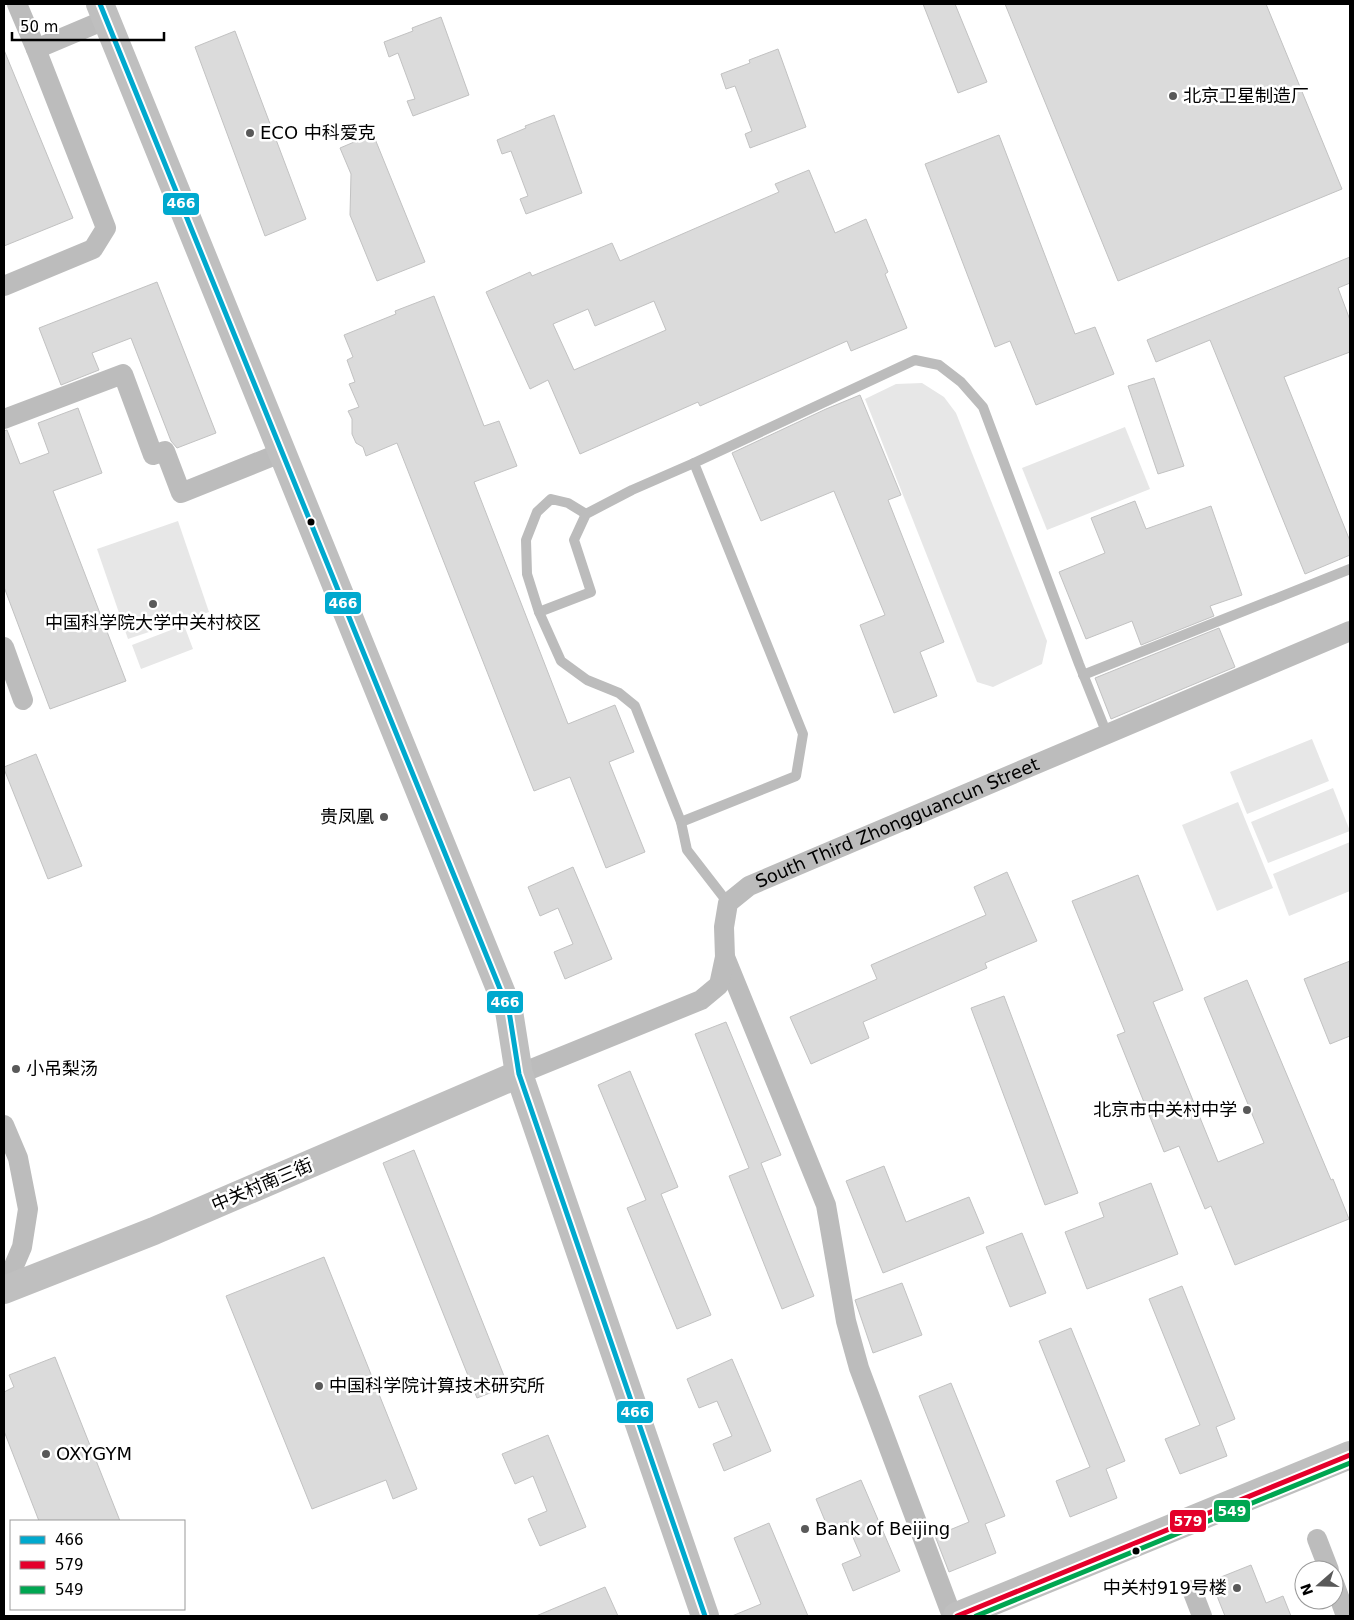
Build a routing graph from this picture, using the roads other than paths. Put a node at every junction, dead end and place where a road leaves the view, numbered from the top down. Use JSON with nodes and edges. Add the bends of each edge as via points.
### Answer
{"nodes":[{"id":1,"x":17,"y":4,"type":"edge"},
{"id":2,"x":104,"y":12,"type":"edge"},
{"id":3,"x":36,"y":49,"type":"junction"},
{"id":4,"x":4,"y":286,"type":"edge"},
{"id":5,"x":4,"y":419,"type":"edge"},
{"id":6,"x":282,"y":452,"type":"junction"},
{"id":7,"x":694,"y":462,"type":"junction"},
{"id":8,"x":586,"y":514,"type":"junction"},
{"id":9,"x":1350,"y":569,"type":"edge"},
{"id":10,"x":539,"y":612,"type":"junction"},
{"id":11,"x":1350,"y":631,"type":"edge"},
{"id":12,"x":4,"y":647,"type":"edge"},
{"id":13,"x":1083,"y":675,"type":"junction"},
{"id":14,"x":23,"y":700,"type":"dead end"},
{"id":15,"x":1107,"y":734,"type":"junction"},
{"id":16,"x":681,"y":822,"type":"junction"},
{"id":17,"x":728,"y":902,"type":"junction"},
{"id":18,"x":725,"y":956,"type":"junction"},
{"id":19,"x":519,"y":1074,"type":"junction"},
{"id":20,"x":4,"y":1125,"type":"edge"},
{"id":21,"x":4,"y":1290,"type":"edge"},
{"id":22,"x":1350,"y":1455,"type":"edge"},
{"id":23,"x":1318,"y":1539,"type":"dead end"},
{"id":24,"x":1325,"y":1560,"type":"edge"},
{"id":25,"x":1192,"y":1590,"type":"dead end"},
{"id":26,"x":705,"y":1616,"type":"edge"},
{"id":27,"x":952,"y":1616,"type":"edge"},
{"id":28,"x":957,"y":1616,"type":"edge"},
{"id":29,"x":1202,"y":1616,"type":"edge"}],
"edges":[{"from":1,"to":3,"type":"street"},
{"from":2,"to":3,"type":"street"},
{"from":2,"to":6,"type":"street"},
{"from":3,"to":4,"type":"street","via":[[106,228],[93,249]]},
{"from":5,"to":6,"type":"street","via":[[123,374],[153,455],[165,451],[181,493]]},
{"from":6,"to":19,"type":"street","via":[[509,1011]]},
{"from":7,"to":8,"type":"lane"},
{"from":7,"to":13,"type":"lane","via":[[915,360],[939,365],[961,382],[983,407]]},
{"from":7,"to":16,"type":"lane","via":[[803,734],[796,776]]},
{"from":8,"to":10,"type":"lane","via":[[574,540],[591,592]]},
{"from":8,"to":10,"type":"lane","via":[[568,503],[551,498],[537,512],[526,540],[527,574]]},
{"from":9,"to":13,"type":"lane"},
{"from":10,"to":16,"type":"lane","via":[[561,661],[587,680],[619,693],[635,706]]},
{"from":11,"to":15,"type":"street","name":"South Third Zhongguancun Street"},
{"from":12,"to":14,"type":"street"},
{"from":13,"to":15,"type":"lane"},
{"from":15,"to":17,"type":"street","name":"South Third Zhongguancun Street","via":[[749,886]]},
{"from":16,"to":17,"type":"lane","via":[[687,850]]},
{"from":17,"to":18,"type":"street","via":[[724,927]]},
{"from":18,"to":19,"type":"street","via":[[719,985],[701,1000]]},
{"from":18,"to":27,"type":"street","via":[[826,1205],[846,1321],[859,1368]]},
{"from":19,"to":21,"type":"street","name":"中关村南三街","via":[[154,1231]]},
{"from":19,"to":26,"type":"street"},
{"from":20,"to":21,"type":"street","via":[[18,1158],[28,1209],[22,1247]]},
{"from":22,"to":28,"type":"street"},
{"from":23,"to":24,"type":"street"},
{"from":25,"to":29,"type":"street"}]}
